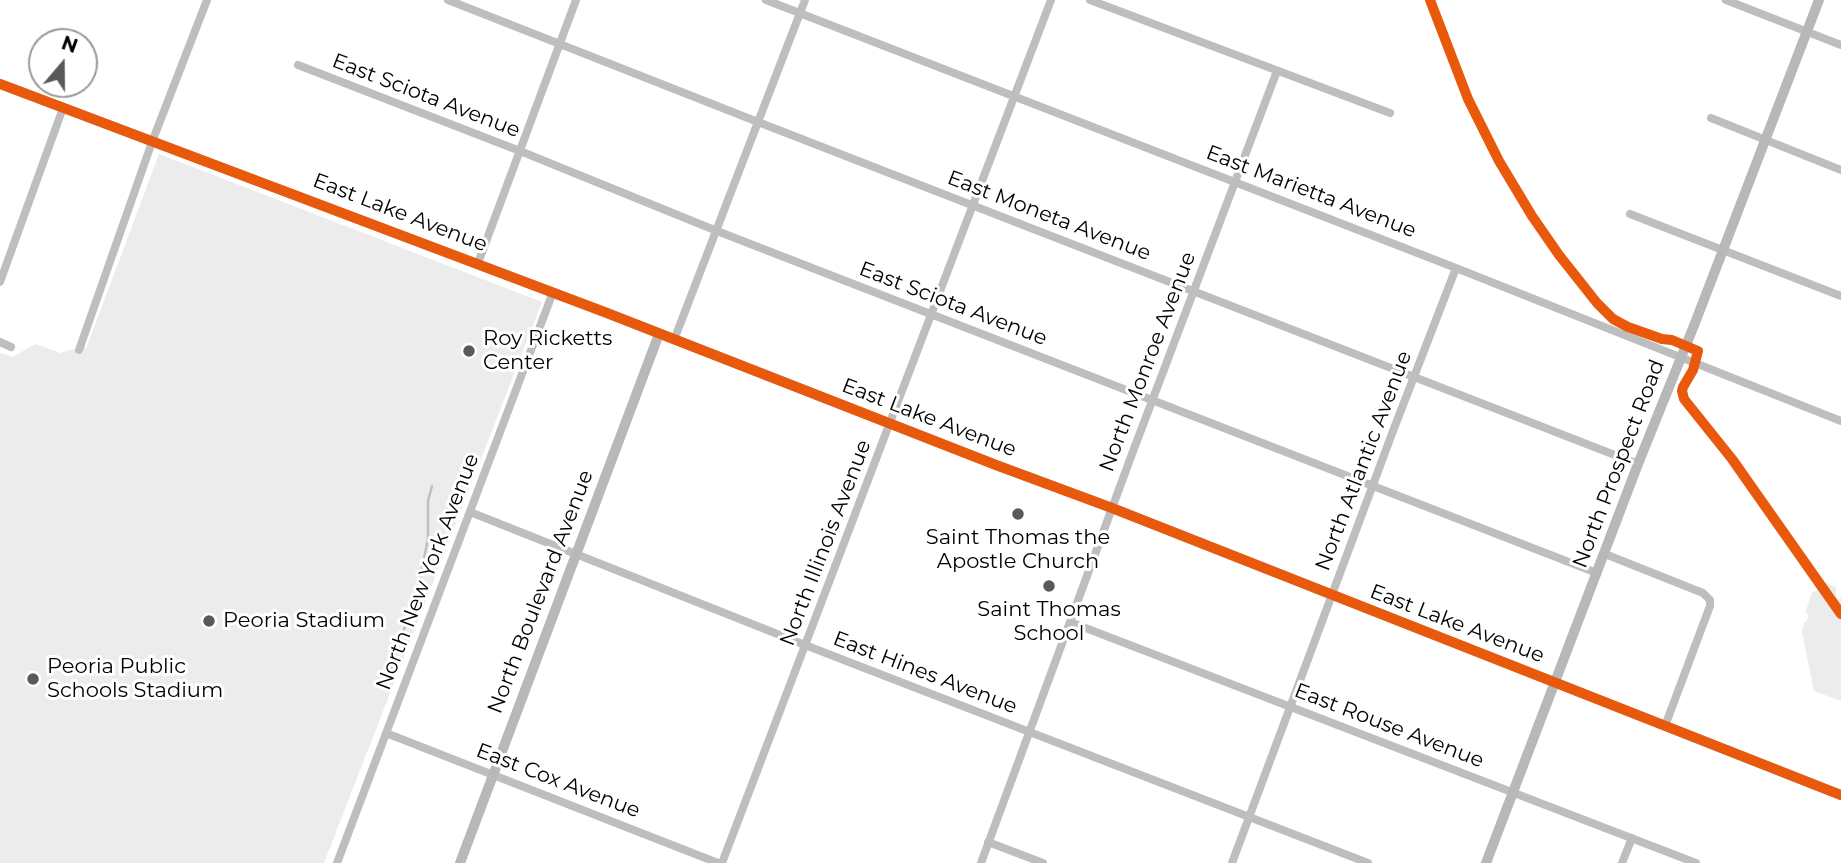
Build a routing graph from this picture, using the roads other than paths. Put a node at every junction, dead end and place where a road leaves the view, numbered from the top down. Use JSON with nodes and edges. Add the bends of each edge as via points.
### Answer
{"nodes":[{"id":1,"x":207,"y":0,"type":"edge"},
{"id":2,"x":448,"y":0,"type":"edge"},
{"id":3,"x":576,"y":0,"type":"edge"},
{"id":4,"x":766,"y":0,"type":"edge"},
{"id":5,"x":805,"y":0,"type":"edge"},
{"id":6,"x":1051,"y":0,"type":"edge"},
{"id":7,"x":1090,"y":0,"type":"edge"},
{"id":8,"x":1726,"y":0,"type":"edge"},
{"id":9,"x":1819,"y":0,"type":"edge"},
{"id":10,"x":801,"y":13,"type":"junction"},
{"id":11,"x":1807,"y":32,"type":"junction"},
{"id":12,"x":559,"y":44,"type":"junction"},
{"id":13,"x":1841,"y":45,"type":"edge"},
{"id":14,"x":298,"y":65,"type":"dead end"},
{"id":15,"x":1277,"y":71,"type":"junction"},
{"id":16,"x":0,"y":84,"type":"edge"},
{"id":17,"x":1014,"y":96,"type":"junction"},
{"id":18,"x":63,"y":108,"type":"junction"},
{"id":19,"x":1390,"y":113,"type":"dead end"},
{"id":20,"x":1711,"y":118,"type":"dead end"},
{"id":21,"x":758,"y":122,"type":"junction"},
{"id":22,"x":1766,"y":140,"type":"junction"},
{"id":23,"x":152,"y":142,"type":"junction"},
{"id":24,"x":520,"y":151,"type":"junction"},
{"id":25,"x":1841,"y":170,"type":"edge"},
{"id":26,"x":1236,"y":182,"type":"junction"},
{"id":27,"x":972,"y":205,"type":"junction"},
{"id":28,"x":1630,"y":214,"type":"dead end"},
{"id":29,"x":717,"y":231,"type":"junction"},
{"id":30,"x":1723,"y":249,"type":"junction"},
{"id":31,"x":478,"y":263,"type":"junction"},
{"id":32,"x":1456,"y":268,"type":"junction"},
{"id":33,"x":0,"y":282,"type":"edge"},
{"id":34,"x":553,"y":292,"type":"junction"},
{"id":35,"x":1194,"y":292,"type":"junction"},
{"id":36,"x":1841,"y":296,"type":"edge"},
{"id":37,"x":931,"y":314,"type":"junction"},
{"id":38,"x":659,"y":334,"type":"junction"},
{"id":39,"x":674,"y":340,"type":"junction"},
{"id":40,"x":0,"y":342,"type":"edge"},
{"id":41,"x":11,"y":347,"type":"dead end"},
{"id":42,"x":79,"y":350,"type":"dead end"},
{"id":43,"x":1681,"y":357,"type":"junction"},
{"id":44,"x":1414,"y":378,"type":"junction"},
{"id":45,"x":1153,"y":400,"type":"junction"},
{"id":46,"x":1841,"y":421,"type":"edge"},
{"id":47,"x":891,"y":423,"type":"junction"},
{"id":48,"x":1638,"y":464,"type":"junction"},
{"id":49,"x":1373,"y":486,"type":"junction"},
{"id":50,"x":1112,"y":508,"type":"junction"},
{"id":51,"x":470,"y":512,"type":"junction"},
{"id":52,"x":1605,"y":554,"type":"junction"},
{"id":53,"x":576,"y":555,"type":"junction"},
{"id":54,"x":1597,"y":573,"type":"junction"},
{"id":55,"x":1332,"y":595,"type":"junction"},
{"id":56,"x":1070,"y":622,"type":"junction"},
{"id":57,"x":806,"y":645,"type":"junction"},
{"id":58,"x":1555,"y":683,"type":"junction"},
{"id":59,"x":1290,"y":707,"type":"junction"},
{"id":60,"x":1665,"y":726,"type":"junction"},
{"id":61,"x":1029,"y":732,"type":"junction"},
{"id":62,"x":386,"y":733,"type":"junction"},
{"id":63,"x":493,"y":774,"type":"junction"},
{"id":64,"x":1513,"y":793,"type":"junction"},
{"id":65,"x":1841,"y":795,"type":"edge"},
{"id":66,"x":1250,"y":817,"type":"junction"},
{"id":67,"x":1632,"y":838,"type":"junction"},
{"id":68,"x":988,"y":842,"type":"junction"},
{"id":69,"x":337,"y":863,"type":"edge"},
{"id":70,"x":460,"y":863,"type":"edge"},
{"id":71,"x":720,"y":863,"type":"edge"},
{"id":72,"x":981,"y":863,"type":"edge"},
{"id":73,"x":1043,"y":863,"type":"edge"},
{"id":74,"x":1232,"y":863,"type":"edge"},
{"id":75,"x":1368,"y":863,"type":"edge"},
{"id":76,"x":1486,"y":863,"type":"edge"},
{"id":77,"x":1622,"y":863,"type":"edge"},
{"id":78,"x":1696,"y":863,"type":"edge"}],
"edges":[{"from":1,"to":23,"type":"street"},
{"from":2,"to":12,"type":"street","name":"East Moneta Avenue"},
{"from":3,"to":12,"type":"street"},
{"from":4,"to":10,"type":"street","name":"East Marietta Avenue"},
{"from":5,"to":10,"type":"street"},
{"from":6,"to":17,"type":"street","name":"North Illinois Avenue"},
{"from":7,"to":15,"type":"street"},
{"from":8,"to":11,"type":"street"},
{"from":9,"to":11,"type":"street","name":"North Prospect Road"},
{"from":10,"to":17,"type":"street","name":"East Marietta Avenue"},
{"from":10,"to":21,"type":"street"},
{"from":11,"to":13,"type":"street"},
{"from":11,"to":22,"type":"street","name":"North Prospect Road"},
{"from":12,"to":21,"type":"street","name":"East Moneta Avenue"},
{"from":12,"to":24,"type":"street"},
{"from":14,"to":24,"type":"street","name":"East Sciota Avenue"},
{"from":15,"to":19,"type":"street"},
{"from":15,"to":26,"type":"street","name":"North Monroe Avenue"},
{"from":16,"to":18,"type":"street","name":"East Lake Avenue"},
{"from":17,"to":26,"type":"street","name":"East Marietta Avenue"},
{"from":17,"to":27,"type":"street","name":"North Illinois Avenue"},
{"from":18,"to":23,"type":"street","name":"East Lake Avenue"},
{"from":18,"to":33,"type":"street"},
{"from":20,"to":22,"type":"street"},
{"from":21,"to":27,"type":"street","name":"East Moneta Avenue"},
{"from":21,"to":29,"type":"street"},
{"from":22,"to":25,"type":"street"},
{"from":22,"to":30,"type":"street","name":"North Prospect Road"},
{"from":23,"to":31,"type":"street","name":"East Lake Avenue"},
{"from":23,"to":42,"type":"street"},
{"from":24,"to":29,"type":"street","name":"East Sciota Avenue"},
{"from":24,"to":31,"type":"street"},
{"from":26,"to":32,"type":"street","name":"East Marietta Avenue"},
{"from":26,"to":35,"type":"street","name":"North Monroe Avenue"},
{"from":27,"to":35,"type":"street","name":"East Moneta Avenue"},
{"from":27,"to":37,"type":"street","name":"North Illinois Avenue"},
{"from":28,"to":30,"type":"street"},
{"from":29,"to":37,"type":"street","name":"East Sciota Avenue"},
{"from":29,"to":39,"type":"street"},
{"from":30,"to":36,"type":"street"},
{"from":30,"to":43,"type":"street","name":"North Prospect Road"},
{"from":31,"to":34,"type":"street","name":"East Lake Avenue"},
{"from":32,"to":43,"type":"street","name":"East Marietta Avenue"},
{"from":32,"to":44,"type":"street","name":"North Atlantic Avenue"},
{"from":34,"to":38,"type":"street","name":"East Lake Avenue"},
{"from":34,"to":51,"type":"street","name":"North New York Avenue"},
{"from":35,"to":44,"type":"street","name":"East Moneta Avenue"},
{"from":35,"to":45,"type":"street","name":"North Monroe Avenue"},
{"from":37,"to":45,"type":"street","name":"East Sciota Avenue"},
{"from":37,"to":47,"type":"street","name":"North Illinois Avenue"},
{"from":38,"to":39,"type":"street","name":"East Lake Avenue"},
{"from":38,"to":53,"type":"street","name":"North Boulevard Avenue"},
{"from":39,"to":47,"type":"street","name":"East Lake Avenue"},
{"from":40,"to":41,"type":"street"},
{"from":43,"to":46,"type":"street","name":"East Marietta Avenue"},
{"from":43,"to":48,"type":"street","name":"North Prospect Road"},
{"from":44,"to":48,"type":"street","name":"East Moneta Avenue"},
{"from":44,"to":49,"type":"street","name":"North Atlantic Avenue"},
{"from":45,"to":49,"type":"street","name":"East Sciota Avenue"},
{"from":45,"to":50,"type":"street","name":"North Monroe Avenue"},
{"from":47,"to":50,"type":"street","name":"East Lake Avenue"},
{"from":47,"to":57,"type":"street","name":"North Illinois Avenue"},
{"from":48,"to":52,"type":"street","name":"North Prospect Road"},
{"from":49,"to":54,"type":"street","name":"East Sciota Avenue"},
{"from":49,"to":55,"type":"street","name":"North Atlantic Avenue"},
{"from":50,"to":55,"type":"street","name":"East Lake Avenue"},
{"from":50,"to":56,"type":"street","name":"North Monroe Avenue"},
{"from":51,"to":53,"type":"street","name":"East Hines Avenue"},
{"from":51,"to":62,"type":"street","name":"North New York Avenue"},
{"from":52,"to":54,"type":"street","name":"North Prospect Road"},
{"from":52,"to":60,"type":"street","via":[[1703,593],[1710,600]]},
{"from":53,"to":57,"type":"street","name":"East Hines Avenue"},
{"from":53,"to":63,"type":"street","name":"North Boulevard Avenue"},
{"from":54,"to":58,"type":"street","name":"North Prospect Road"},
{"from":55,"to":58,"type":"street","name":"East Lake Avenue"},
{"from":55,"to":59,"type":"street","name":"North Atlantic Avenue"},
{"from":56,"to":59,"type":"street","name":"East Rouse Avenue"},
{"from":56,"to":61,"type":"street","name":"North Monroe Avenue"},
{"from":57,"to":61,"type":"street","name":"East Hines Avenue"},
{"from":57,"to":71,"type":"street","name":"North Illinois Avenue"},
{"from":58,"to":60,"type":"street","name":"East Lake Avenue"},
{"from":58,"to":64,"type":"street","name":"North Prospect Road"},
{"from":59,"to":64,"type":"street","name":"East Rouse Avenue"},
{"from":59,"to":66,"type":"street","name":"North Atlantic Avenue"},
{"from":60,"to":65,"type":"street","name":"East Lake Avenue"},
{"from":61,"to":66,"type":"street","name":"East Hines Avenue"},
{"from":61,"to":68,"type":"street","name":"North Monroe Avenue"},
{"from":62,"to":63,"type":"street","name":"East Cox Avenue"},
{"from":62,"to":69,"type":"street","name":"North New York Avenue"},
{"from":63,"to":70,"type":"street","name":"North Boulevard Avenue"},
{"from":63,"to":71,"type":"street","name":"East Cox Avenue"},
{"from":64,"to":67,"type":"street","name":"East Rouse Avenue"},
{"from":64,"to":76,"type":"street","name":"North Prospect Road"},
{"from":66,"to":74,"type":"street","name":"North Atlantic Avenue"},
{"from":66,"to":75,"type":"street","name":"East Hines Avenue"},
{"from":67,"to":77,"type":"street"},
{"from":67,"to":78,"type":"street","name":"East Rouse Avenue"},
{"from":68,"to":72,"type":"street","name":"North Monroe Avenue"},
{"from":68,"to":73,"type":"street"}]}
